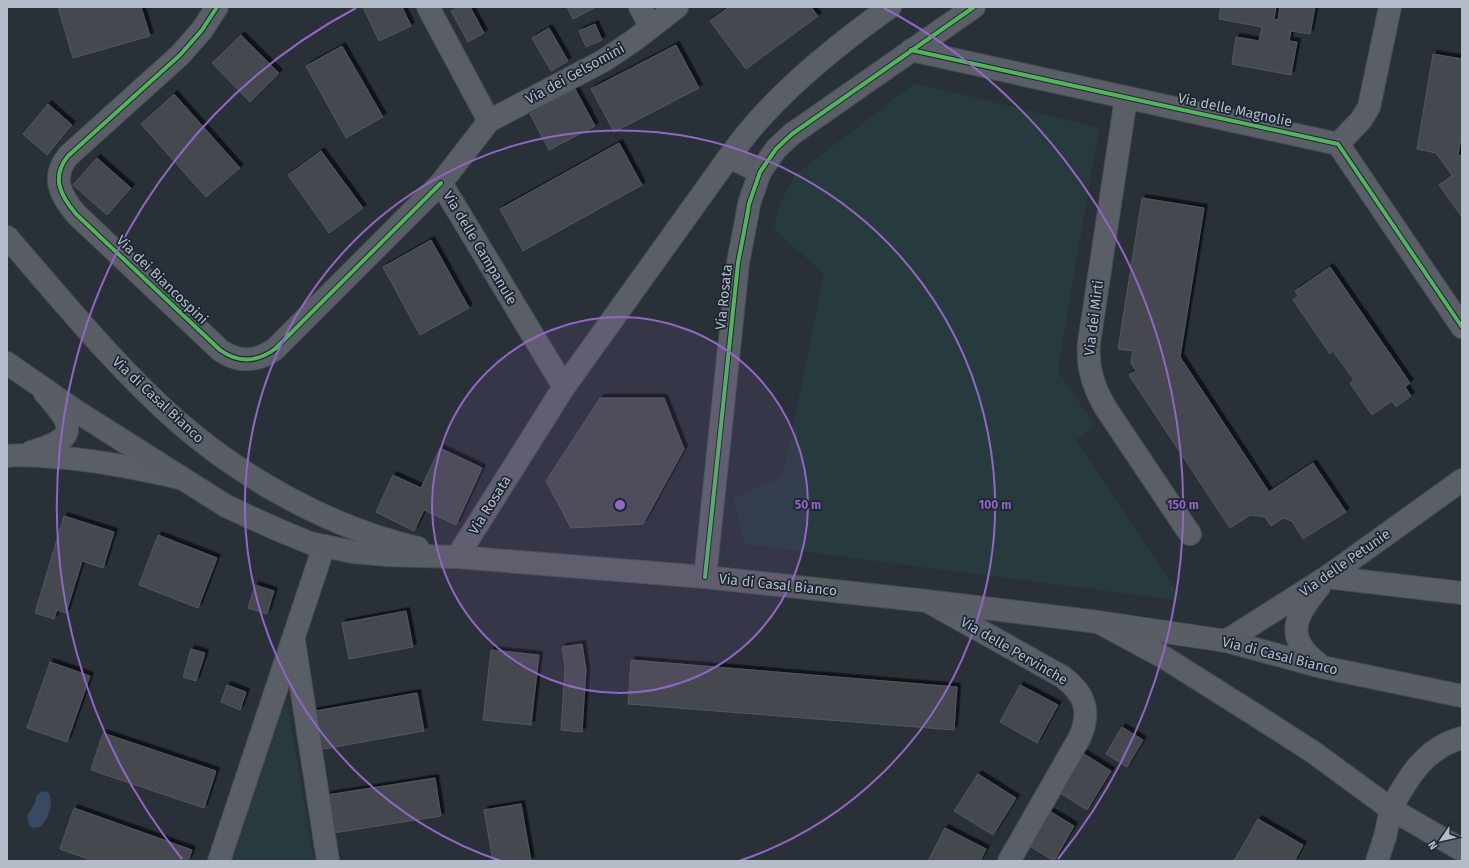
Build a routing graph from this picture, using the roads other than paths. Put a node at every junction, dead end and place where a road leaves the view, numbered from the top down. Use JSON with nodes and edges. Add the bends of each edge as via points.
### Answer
{"nodes":[{"id":1,"x":217,"y":7,"type":"edge"},
{"id":2,"x":428,"y":7,"type":"edge"},
{"id":3,"x":640,"y":7,"type":"edge"},
{"id":4,"x":677,"y":7,"type":"edge"},
{"id":5,"x":890,"y":7,"type":"edge"},
{"id":6,"x":974,"y":7,"type":"edge"},
{"id":7,"x":1390,"y":7,"type":"edge"},
{"id":8,"x":651,"y":27,"type":"junction"},
{"id":9,"x":911,"y":50,"type":"junction"},
{"id":10,"x":1126,"y":98,"type":"junction"},
{"id":11,"x":489,"y":121,"type":"junction"},
{"id":12,"x":1338,"y":144,"type":"junction"},
{"id":13,"x":728,"y":157,"type":"junction"},
{"id":14,"x":760,"y":172,"type":"junction"},
{"id":15,"x":442,"y":183,"type":"junction"},
{"id":16,"x":7,"y":238,"type":"edge"},
{"id":17,"x":1462,"y":327,"type":"edge"},
{"id":18,"x":7,"y":363,"type":"edge"},
{"id":19,"x":36,"y":383,"type":"junction"},
{"id":20,"x":564,"y":388,"type":"junction"},
{"id":21,"x":13,"y":455,"type":"edge"},
{"id":22,"x":182,"y":478,"type":"junction"},
{"id":23,"x":1462,"y":480,"type":"edge"},
{"id":24,"x":1190,"y":534,"type":"dead end"},
{"id":25,"x":324,"y":546,"type":"junction"},
{"id":26,"x":457,"y":557,"type":"junction"},
{"id":27,"x":705,"y":577,"type":"junction"},
{"id":28,"x":1327,"y":577,"type":"junction"},
{"id":29,"x":1462,"y":593,"type":"edge"},
{"id":30,"x":927,"y":601,"type":"junction"},
{"id":31,"x":1098,"y":622,"type":"junction"},
{"id":32,"x":294,"y":638,"type":"junction"},
{"id":33,"x":1226,"y":641,"type":"junction"},
{"id":34,"x":1322,"y":667,"type":"junction"},
{"id":35,"x":1462,"y":696,"type":"edge"},
{"id":36,"x":1462,"y":738,"type":"edge"},
{"id":37,"x":1391,"y":809,"type":"junction"},
{"id":38,"x":1462,"y":850,"type":"edge"},
{"id":39,"x":219,"y":861,"type":"edge"},
{"id":40,"x":328,"y":861,"type":"edge"},
{"id":41,"x":1009,"y":861,"type":"edge"},
{"id":42,"x":1377,"y":861,"type":"edge"}],
"edges":[{"from":1,"to":15,"type":"street","name":"Via dei Biancospini","via":[[202,30],[180,55],[68,156],[61,166],[59,178],[61,193],[76,214],[214,345],[230,356],[246,360],[261,357],[275,350]]},
{"from":2,"to":11,"type":"street"},
{"from":3,"to":8,"type":"street"},
{"from":4,"to":8,"type":"street","name":"Via dei Gelsomini"},
{"from":5,"to":13,"type":"street","name":"Via Rosata","via":[[858,30],[794,84],[764,114]]},
{"from":6,"to":9,"type":"street","name":"Via Rosata"},
{"from":7,"to":12,"type":"street","via":[[1368,107],[1361,120]]},
{"from":8,"to":11,"type":"street","name":"Via dei Gelsomini","via":[[603,61]]},
{"from":9,"to":10,"type":"street","name":"Via delle Magnolie"},
{"from":9,"to":14,"type":"street","name":"Via Rosata","via":[[792,134],[776,149]]},
{"from":10,"to":12,"type":"street","name":"Via delle Magnolie"},
{"from":10,"to":24,"type":"street","name":"Via dei Mirti","via":[[1089,343],[1089,367],[1096,390],[1105,407]]},
{"from":11,"to":15,"type":"street","name":"Via delle Campanule"},
{"from":12,"to":17,"type":"street"},
{"from":13,"to":14,"type":"street"},
{"from":13,"to":20,"type":"street","name":"Via Rosata"},
{"from":14,"to":27,"type":"street","name":"Via Rosata","via":[[750,204],[738,263]]},
{"from":15,"to":20,"type":"street","name":"Via delle Campanule"},
{"from":16,"to":26,"type":"main road","name":"Via di Casal Bianco","via":[[114,359],[177,421],[222,457],[288,497],[339,522],[406,545]]},
{"from":18,"to":19,"type":"main road","name":"Via di Casal Bianco"},
{"from":19,"to":21,"type":"street","via":[[64,417],[66,434],[55,444]]},
{"from":19,"to":22,"type":"main road","name":"Via di Casal Bianco"},
{"from":20,"to":26,"type":"street","name":"Via Rosata"},
{"from":21,"to":22,"type":"street","via":[[86,459]]},
{"from":22,"to":25,"type":"main road","name":"Via di Casal Bianco","via":[[240,513]]},
{"from":23,"to":28,"type":"street","name":"Via delle Petunie"},
{"from":25,"to":26,"type":"main road","name":"Via di Casal Bianco","via":[[387,555]]},
{"from":25,"to":32,"type":"street"},
{"from":26,"to":27,"type":"main road","name":"Via di Casal Bianco"},
{"from":27,"to":30,"type":"main road","name":"Via di Casal Bianco"},
{"from":28,"to":29,"type":"street"},
{"from":28,"to":33,"type":"street","name":"Via delle Petunie"},
{"from":28,"to":34,"type":"street","via":[[1302,611],[1295,628],[1296,637],[1302,648]]},
{"from":30,"to":31,"type":"main road","name":"Via di Casal Bianco"},
{"from":30,"to":41,"type":"street","name":"Via delle Pervinche","via":[[1063,678],[1077,689],[1085,704],[1086,721],[1080,737]]},
{"from":31,"to":33,"type":"main road","name":"Via di Casal Bianco"},
{"from":31,"to":37,"type":"street","name":"Via di Casal Bianco","via":[[1165,658],[1257,716],[1313,752]]},
{"from":32,"to":39,"type":"street"},
{"from":32,"to":40,"type":"street"},
{"from":33,"to":34,"type":"main road","name":"Via di Casal Bianco"},
{"from":34,"to":35,"type":"main road","name":"Via di Casal Bianco"},
{"from":36,"to":37,"type":"street","via":[[1438,749],[1420,762]]},
{"from":37,"to":38,"type":"street","name":"Via di Casal Bianco"},
{"from":37,"to":42,"type":"street"}]}
